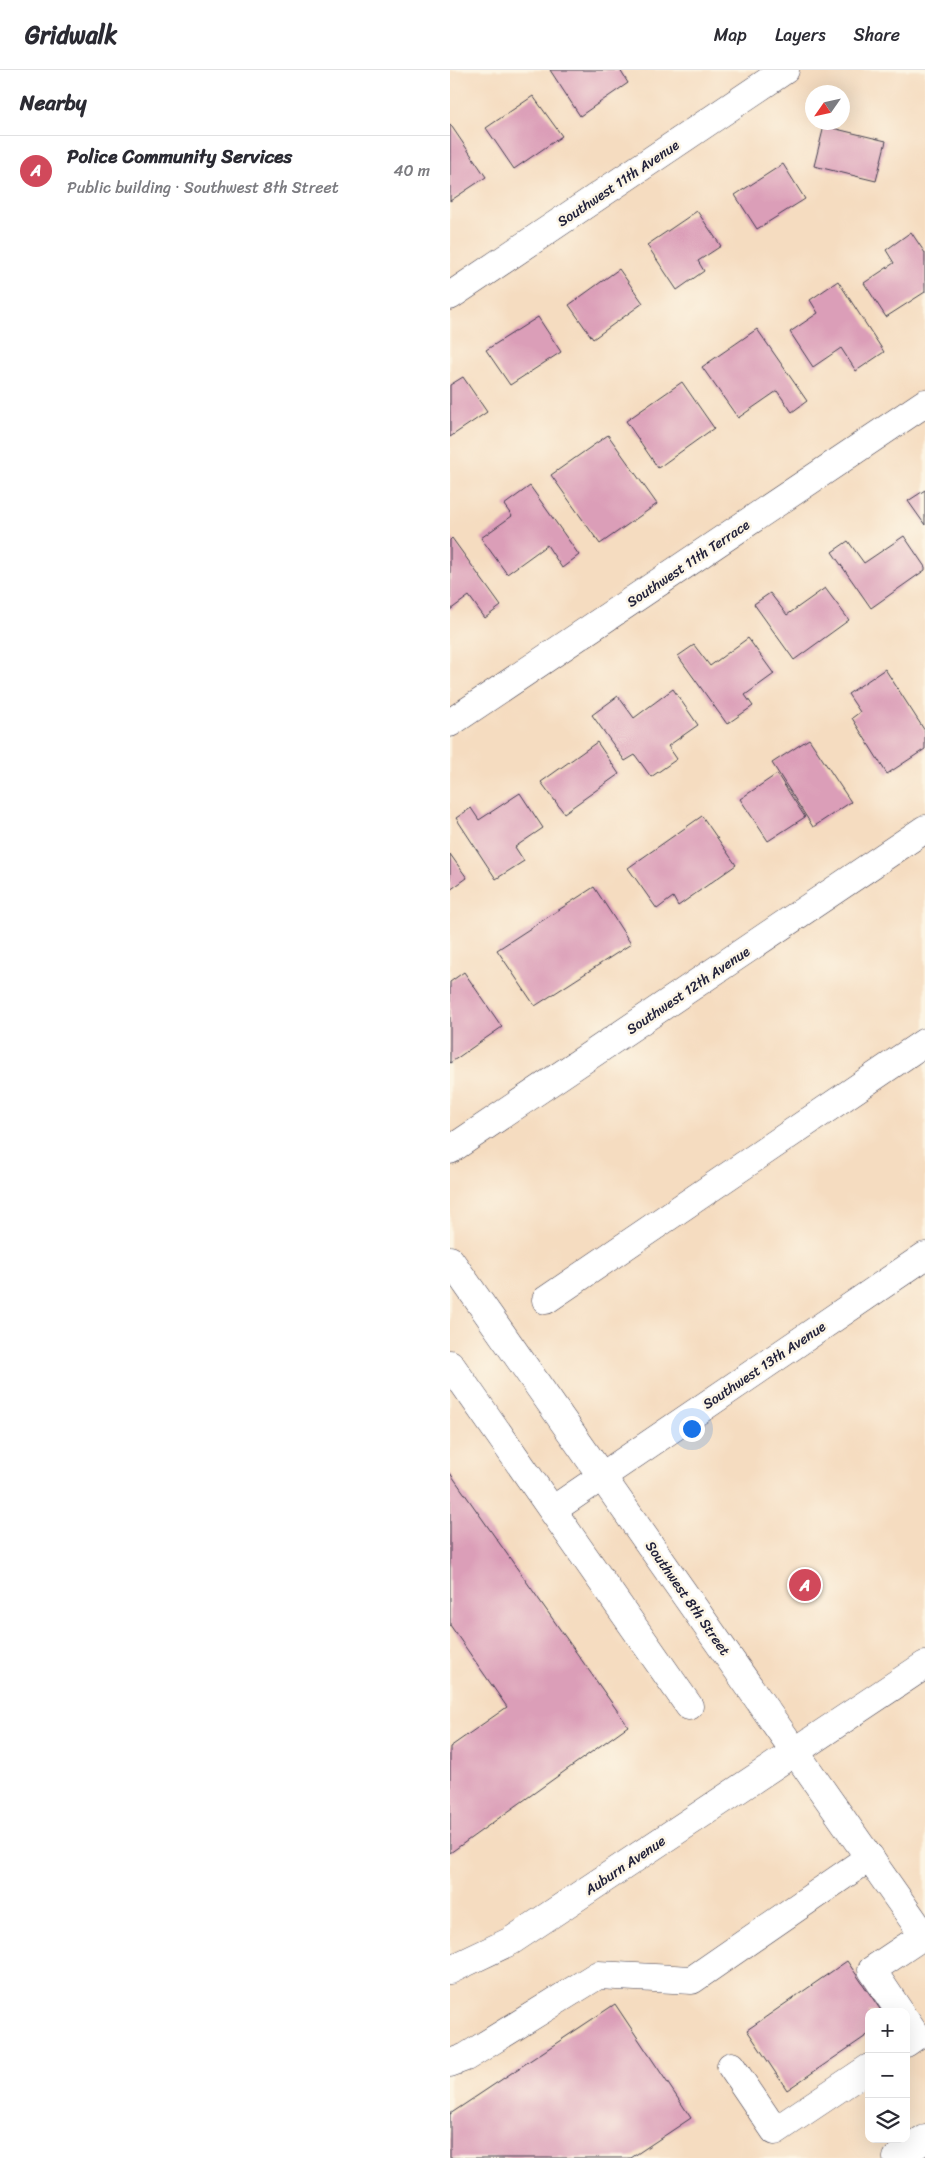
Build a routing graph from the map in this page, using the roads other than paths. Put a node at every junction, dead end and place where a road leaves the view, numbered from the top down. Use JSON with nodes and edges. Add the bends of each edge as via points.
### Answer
{"nodes":[{"id":1,"x":785,"y":70,"type":"edge"},
{"id":2,"x":450,"y":296,"type":"edge"},
{"id":3,"x":925,"y":403,"type":"edge"},
{"id":4,"x":450,"y":723,"type":"edge"},
{"id":5,"x":925,"y":829,"type":"edge"},
{"id":6,"x":925,"y":1042,"type":"edge"},
{"id":7,"x":450,"y":1150,"type":"edge"},
{"id":8,"x":925,"y":1256,"type":"edge"},
{"id":9,"x":450,"y":1260,"type":"edge"},
{"id":10,"x":546,"y":1300,"type":"dead end"},
{"id":11,"x":450,"y":1364,"type":"edge"},
{"id":12,"x":602,"y":1475,"type":"junction"},
{"id":13,"x":554,"y":1509,"type":"junction"},
{"id":14,"x":925,"y":1665,"type":"edge"},
{"id":15,"x":690,"y":1706,"type":"dead end"},
{"id":16,"x":796,"y":1751,"type":"junction"},
{"id":17,"x":870,"y":1857,"type":"junction"},
{"id":18,"x":924,"y":1936,"type":"edge"},
{"id":19,"x":450,"y":1970,"type":"edge"},
{"id":20,"x":897,"y":2008,"type":"edge"},
{"id":21,"x":910,"y":2027,"type":"edge"},
{"id":22,"x":910,"y":2040,"type":"edge"},
{"id":23,"x":450,"y":2063,"type":"edge"},
{"id":24,"x":731,"y":2066,"type":"dead end"},
{"id":25,"x":865,"y":2071,"type":"edge"},
{"id":26,"x":925,"y":2139,"type":"edge"},
{"id":27,"x":897,"y":2158,"type":"edge"}],
"edges":[{"from":1,"to":2,"type":"street","name":"Southwest 11th Avenue"},
{"from":3,"to":4,"type":"street","name":"Southwest 11th Terrace"},
{"from":5,"to":7,"type":"street","name":"Southwest 12th Avenue"},
{"from":6,"to":10,"type":"street"},
{"from":8,"to":12,"type":"street","name":"Southwest 13th Avenue"},
{"from":9,"to":12,"type":"street","name":"Southwest 8th Street"},
{"from":11,"to":13,"type":"street"},
{"from":12,"to":13,"type":"street","name":"Southwest 13th Avenue"},
{"from":12,"to":16,"type":"street","name":"Southwest 8th Street"},
{"from":13,"to":15,"type":"street"},
{"from":14,"to":16,"type":"street","name":"Auburn Avenue"},
{"from":16,"to":17,"type":"street","name":"Southwest 8th Street"},
{"from":16,"to":19,"type":"street","name":"Auburn Avenue","via":[[511,1941]]},
{"from":17,"to":18,"type":"street","name":"Southwest 8th Street"},
{"from":17,"to":23,"type":"street","via":[[692,1980],[598,1975],[466,2057]]},
{"from":18,"to":20,"type":"street","via":[[872,1970]]},
{"from":21,"to":22,"type":"street","via":[[916,2036]]},
{"from":24,"to":25,"type":"street","via":[[775,2131]]},
{"from":26,"to":27,"type":"street"}]}
